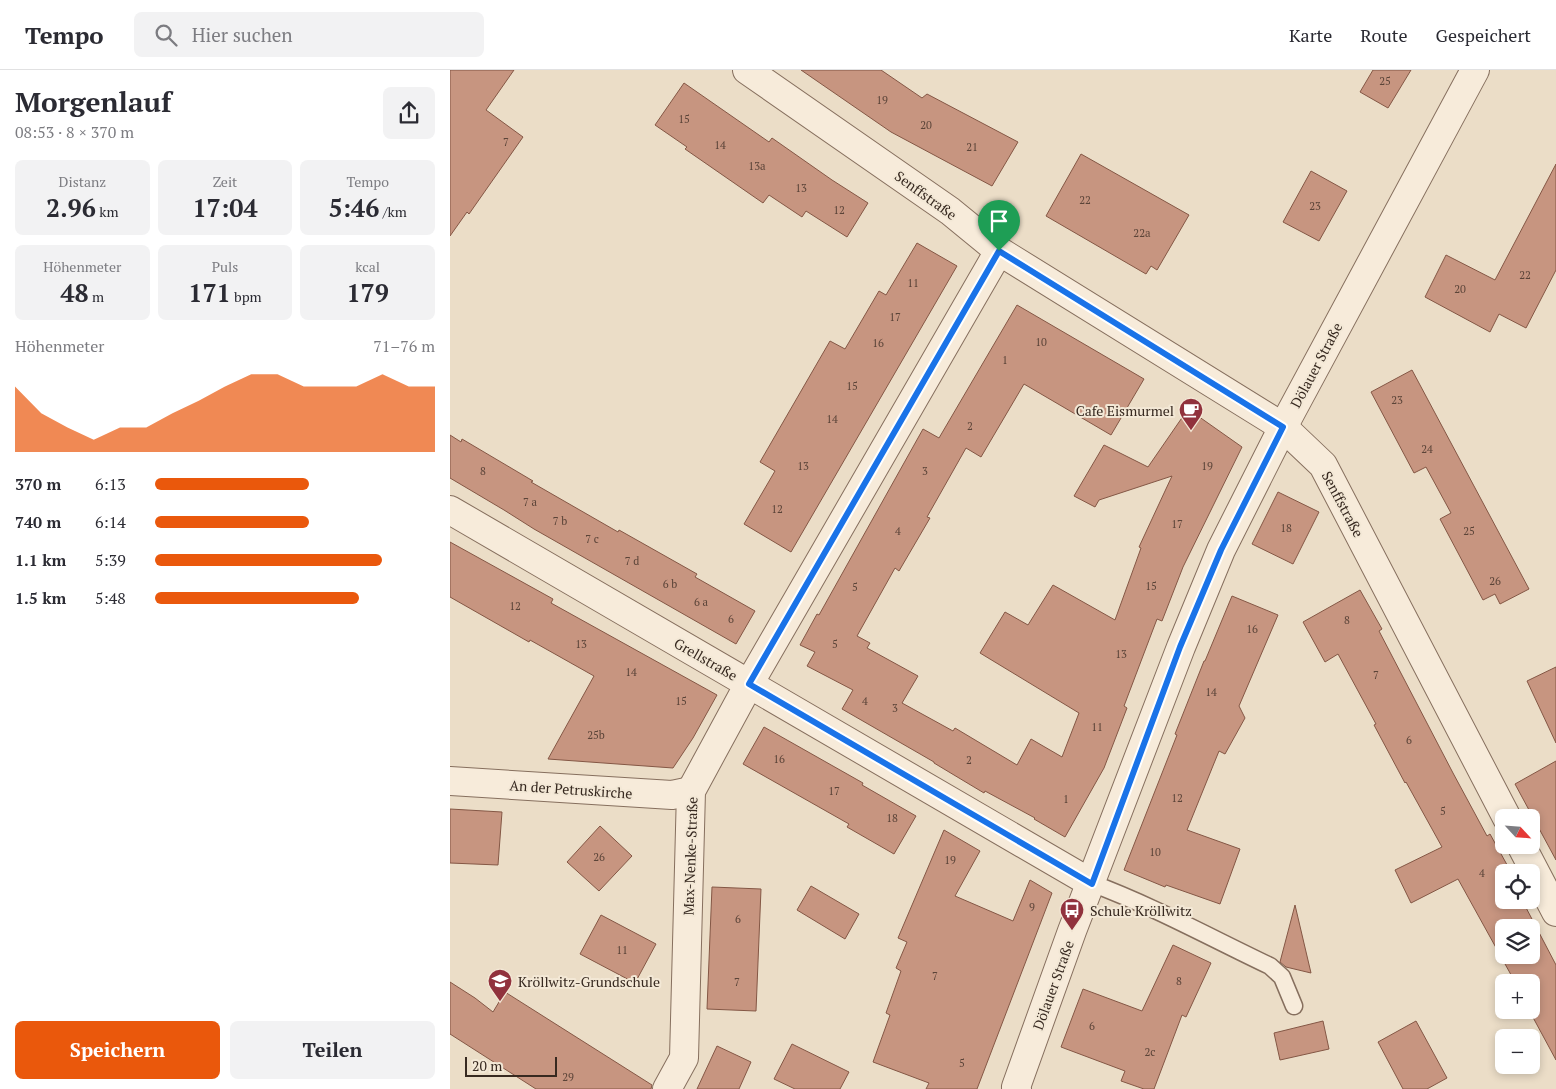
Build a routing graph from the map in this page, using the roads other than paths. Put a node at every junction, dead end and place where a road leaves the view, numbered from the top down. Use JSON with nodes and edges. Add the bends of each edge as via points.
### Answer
{"nodes":[{"id":1,"x":747,"y":70,"type":"edge"},
{"id":2,"x":1475,"y":70,"type":"edge"},
{"id":3,"x":999,"y":251,"type":"junction"},
{"id":4,"x":1283,"y":427,"type":"junction"},
{"id":5,"x":450,"y":510,"type":"edge"},
{"id":6,"x":749,"y":684,"type":"junction"},
{"id":7,"x":450,"y":781,"type":"edge"},
{"id":8,"x":691,"y":791,"type":"junction"},
{"id":9,"x":1502,"y":809,"type":"edge"},
{"id":10,"x":1526,"y":854,"type":"edge"},
{"id":11,"x":1092,"y":884,"type":"junction"},
{"id":12,"x":1556,"y":912,"type":"edge"},
{"id":13,"x":1294,"y":1006,"type":"dead end"},
{"id":14,"x":1016,"y":1088,"type":"edge"},
{"id":15,"x":667,"y":1089,"type":"edge"}],
"edges":[{"from":1,"to":3,"type":"street","name":"Senffstraße","via":[[950,211]]},
{"from":2,"to":4,"type":"street","name":"Dölauer Straße"},
{"from":3,"to":4,"type":"street","name":"Senffstraße"},
{"from":3,"to":6,"type":"street","name":"Max-Nenke-Straße"},
{"from":4,"to":9,"type":"street","name":"Senffstraße","via":[[1323,465]]},
{"from":4,"to":11,"type":"street","name":"Dölauer Straße","via":[[1221,550],[1180,647]]},
{"from":5,"to":6,"type":"street","name":"Grellstraße"},
{"from":6,"to":8,"type":"street","name":"Max-Nenke-Straße"},
{"from":6,"to":11,"type":"street","name":"Grellstraße"},
{"from":7,"to":8,"type":"street","name":"An der Petruskirche","via":[[672,795]]},
{"from":8,"to":15,"type":"street","name":"Max-Nenke-Straße","via":[[684,1058]]},
{"from":10,"to":12,"type":"street"},
{"from":11,"to":13,"type":"lane","via":[[1161,912],[1270,966],[1282,977]]},
{"from":11,"to":14,"type":"street","name":"Dölauer Straße"}]}
